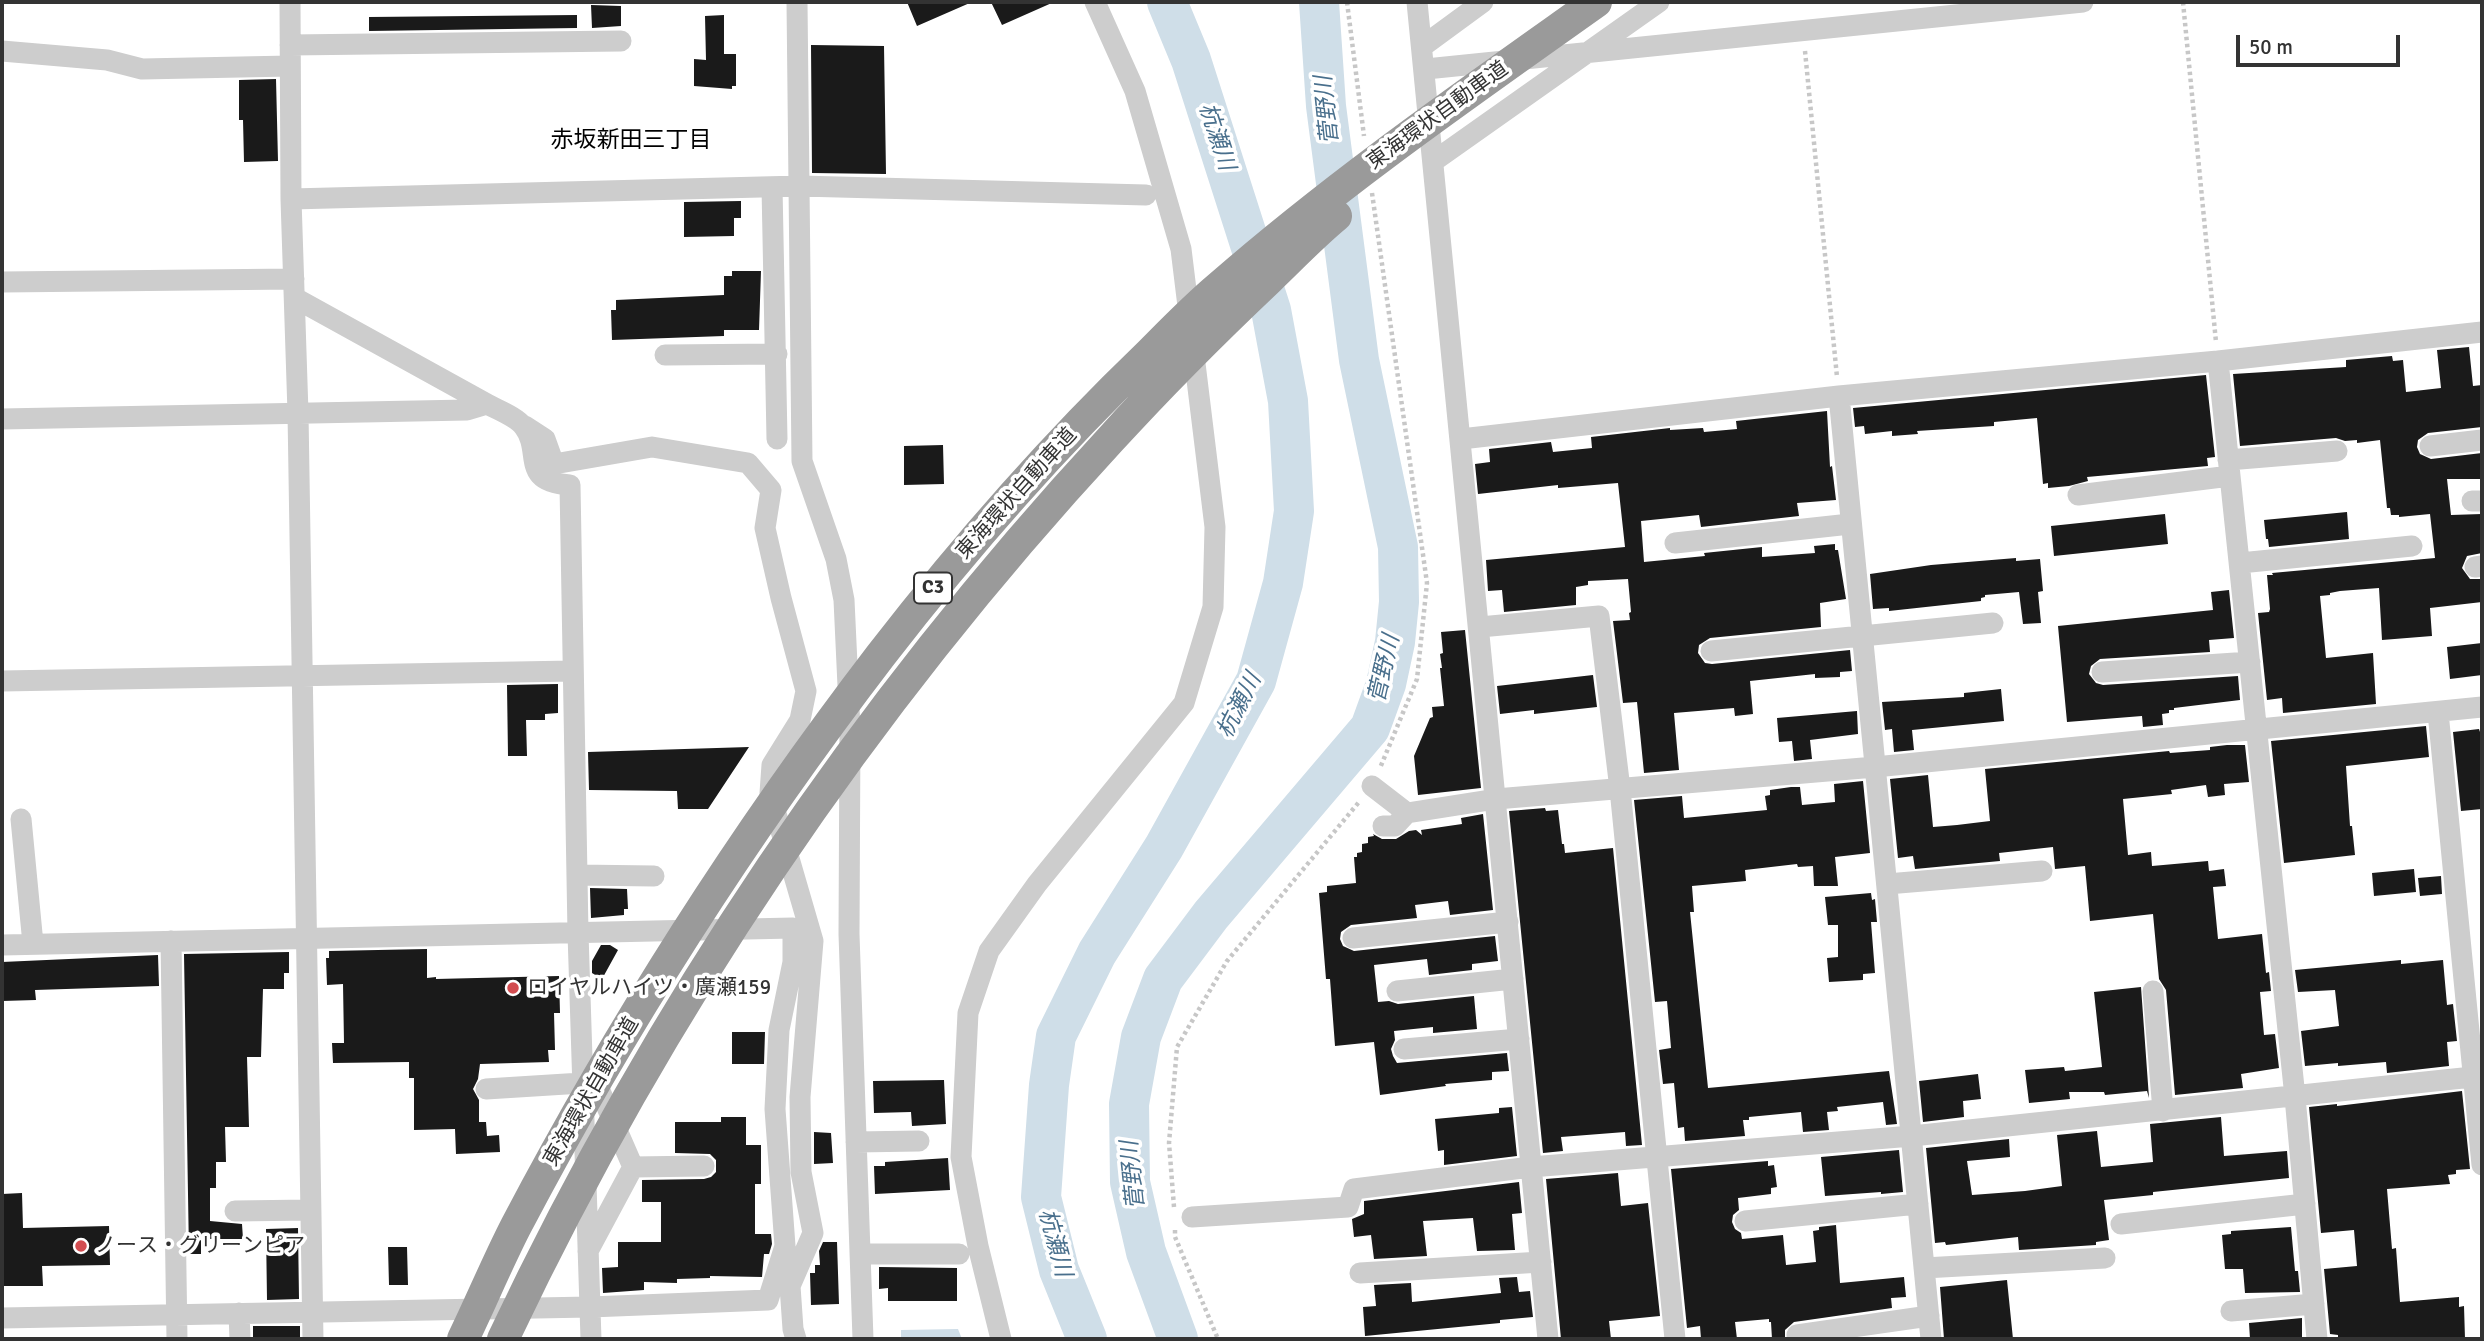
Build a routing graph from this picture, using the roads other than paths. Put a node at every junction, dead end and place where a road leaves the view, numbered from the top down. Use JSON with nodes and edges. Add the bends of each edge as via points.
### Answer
{"nodes":[{"id":1,"x":290,"y":2,"type":"edge"},
{"id":2,"x":796,"y":2,"type":"edge"},
{"id":3,"x":1095,"y":2,"type":"edge"},
{"id":4,"x":1417,"y":2,"type":"edge"},
{"id":5,"x":1483,"y":2,"type":"edge"},
{"id":6,"x":1596,"y":2,"type":"edge"},
{"id":7,"x":1601,"y":2,"type":"edge"},
{"id":8,"x":1659,"y":2,"type":"edge"},
{"id":9,"x":2083,"y":2,"type":"edge"},
{"id":10,"x":621,"y":41,"type":"dead end"},
{"id":11,"x":1423,"y":46,"type":"junction"},
{"id":12,"x":2,"y":51,"type":"edge"},
{"id":13,"x":1589,"y":52,"type":"junction"},
{"id":14,"x":290,"y":56,"type":"junction"},
{"id":15,"x":1426,"y":69,"type":"junction"},
{"id":16,"x":1434,"y":162,"type":"junction"},
{"id":17,"x":800,"y":186,"type":"junction"},
{"id":18,"x":772,"y":187,"type":"junction"},
{"id":19,"x":1146,"y":195,"type":"dead end"},
{"id":20,"x":291,"y":199,"type":"junction"},
{"id":21,"x":2,"y":282,"type":"edge"},
{"id":22,"x":294,"y":288,"type":"junction"},
{"id":23,"x":2482,"y":332,"type":"edge"},
{"id":24,"x":777,"y":354,"type":"junction"},
{"id":25,"x":665,"y":355,"type":"dead end"},
{"id":26,"x":2218,"y":361,"type":"junction"},
{"id":27,"x":1839,"y":396,"type":"junction"},
{"id":28,"x":487,"y":404,"type":"junction"},
{"id":29,"x":298,"y":413,"type":"junction"},
{"id":30,"x":2,"y":419,"type":"edge"},
{"id":31,"x":523,"y":425,"type":"junction"},
{"id":32,"x":777,"y":439,"type":"dead end"},
{"id":33,"x":1461,"y":439,"type":"junction"},
{"id":34,"x":2482,"y":440,"type":"edge"},
{"id":35,"x":2430,"y":446,"type":"dead end"},
{"id":36,"x":2337,"y":451,"type":"dead end"},
{"id":37,"x":2229,"y":468,"type":"junction"},
{"id":38,"x":2078,"y":495,"type":"dead end"},
{"id":39,"x":1850,"y":524,"type":"junction"},
{"id":40,"x":1675,"y":543,"type":"dead end"},
{"id":41,"x":2412,"y":546,"type":"dead end"},
{"id":42,"x":2240,"y":563,"type":"junction"},
{"id":43,"x":1993,"y":623,"type":"dead end"},
{"id":44,"x":1480,"y":626,"type":"junction"},
{"id":45,"x":1862,"y":636,"type":"junction"},
{"id":46,"x":1711,"y":651,"type":"dead end"},
{"id":47,"x":2250,"y":662,"type":"junction"},
{"id":48,"x":573,"y":671,"type":"junction"},
{"id":49,"x":2102,"y":672,"type":"dead end"},
{"id":50,"x":303,"y":675,"type":"junction"},
{"id":51,"x":2,"y":681,"type":"edge"},
{"id":52,"x":2482,"y":707,"type":"edge"},
{"id":53,"x":2438,"y":712,"type":"junction"},
{"id":54,"x":2258,"y":728,"type":"junction"},
{"id":55,"x":1875,"y":767,"type":"junction"},
{"id":56,"x":1372,"y":786,"type":"road end"},
{"id":57,"x":1620,"y":789,"type":"junction"},
{"id":58,"x":1496,"y":799,"type":"junction"},
{"id":59,"x":1407,"y":813,"type":"junction"},
{"id":60,"x":21,"y":819,"type":"dead end"},
{"id":61,"x":1383,"y":826,"type":"dead end"},
{"id":62,"x":2042,"y":871,"type":"dead end"},
{"id":63,"x":577,"y":875,"type":"junction"},
{"id":64,"x":654,"y":876,"type":"dead end"},
{"id":65,"x":1887,"y":884,"type":"junction"},
{"id":66,"x":1508,"y":922,"type":"junction"},
{"id":67,"x":578,"y":933,"type":"junction"},
{"id":68,"x":307,"y":937,"type":"junction"},
{"id":69,"x":1353,"y":938,"type":"dead end"},
{"id":70,"x":171,"y":941,"type":"junction"},
{"id":71,"x":33,"y":944,"type":"junction"},
{"id":72,"x":2,"y":945,"type":"edge"},
{"id":73,"x":1513,"y":979,"type":"junction"},
{"id":74,"x":2474,"y":989,"type":"edge"},
{"id":75,"x":2153,"y":990,"type":"dead end"},
{"id":76,"x":1397,"y":991,"type":"dead end"},
{"id":77,"x":1519,"y":1039,"type":"junction"},
{"id":78,"x":581,"y":1048,"type":"junction"},
{"id":79,"x":1404,"y":1049,"type":"dead end"},
{"id":80,"x":2478,"y":1077,"type":"edge"},
{"id":81,"x":582,"y":1083,"type":"junction"},
{"id":82,"x":486,"y":1089,"type":"dead end"},
{"id":83,"x":2295,"y":1097,"type":"junction"},
{"id":84,"x":2163,"y":1111,"type":"junction"},
{"id":85,"x":1912,"y":1136,"type":"junction"},
{"id":86,"x":919,"y":1141,"type":"dead end"},
{"id":87,"x":856,"y":1142,"type":"junction"},
{"id":88,"x":1656,"y":1156,"type":"junction"},
{"id":89,"x":2482,"y":1165,"type":"edge"},
{"id":90,"x":704,"y":1166,"type":"dead end"},
{"id":91,"x":633,"y":1167,"type":"junction"},
{"id":92,"x":1531,"y":1167,"type":"junction"},
{"id":93,"x":1918,"y":1204,"type":"junction"},
{"id":94,"x":2305,"y":1204,"type":"junction"},
{"id":95,"x":310,"y":1210,"type":"junction"},
{"id":96,"x":234,"y":1211,"type":"dead end"},
{"id":97,"x":1180,"y":1217,"type":"road end"},
{"id":98,"x":1745,"y":1221,"type":"dead end"},
{"id":99,"x":2121,"y":1224,"type":"dead end"},
{"id":100,"x":785,"y":1246,"type":"junction"},
{"id":101,"x":588,"y":1252,"type":"junction"},
{"id":102,"x":860,"y":1254,"type":"junction"},
{"id":103,"x":959,"y":1254,"type":"dead end"},
{"id":104,"x":2105,"y":1258,"type":"dead end"},
{"id":105,"x":1541,"y":1262,"type":"junction"},
{"id":106,"x":1924,"y":1268,"type":"junction"},
{"id":107,"x":1360,"y":1273,"type":"dead end"},
{"id":108,"x":790,"y":1286,"type":"junction"},
{"id":109,"x":2314,"y":1304,"type":"junction"},
{"id":110,"x":590,"y":1307,"type":"junction"},
{"id":111,"x":2231,"y":1311,"type":"dead end"},
{"id":112,"x":312,"y":1312,"type":"junction"},
{"id":113,"x":239,"y":1313,"type":"junction"},
{"id":114,"x":177,"y":1314,"type":"junction"},
{"id":115,"x":1929,"y":1316,"type":"junction"},
{"id":116,"x":2,"y":1318,"type":"edge"},
{"id":117,"x":1797,"y":1335,"type":"dead end"},
{"id":118,"x":177,"y":1339,"type":"edge"},
{"id":119,"x":240,"y":1339,"type":"edge"},
{"id":120,"x":313,"y":1339,"type":"edge"},
{"id":121,"x":463,"y":1339,"type":"edge"},
{"id":122,"x":502,"y":1339,"type":"edge"},
{"id":123,"x":591,"y":1339,"type":"edge"},
{"id":124,"x":796,"y":1339,"type":"edge"},
{"id":125,"x":863,"y":1339,"type":"edge"},
{"id":126,"x":1001,"y":1339,"type":"edge"},
{"id":127,"x":1548,"y":1339,"type":"edge"},
{"id":128,"x":1675,"y":1339,"type":"edge"},
{"id":129,"x":1931,"y":1339,"type":"edge"},
{"id":130,"x":2317,"y":1339,"type":"edge"}],
"edges":[{"from":1,"to":14,"type":"street"},
{"from":2,"to":17,"type":"street"},
{"from":3,"to":126,"type":"street","via":[[1135,91],[1181,249],[1215,527],[1213,607],[1184,703],[1037,884],[989,951],[968,1013],[961,1157]]},
{"from":4,"to":11,"type":"street"},
{"from":5,"to":11,"type":"street"},
{"from":6,"to":121,"type":"highway","name":"東海環状自動車道","number":"C3","bridge":true,"via":[[1419,128],[1216,289],[1044,460],[930,592],[816,740],[703,905],[600,1074],[515,1228]]},
{"from":7,"to":122,"type":"highway","name":"東海環状自動車道","number":"C3","bridge":true,"via":[[1327,223],[1171,374],[963,609],[841,767],[737,917],[634,1084]]},
{"from":8,"to":13,"type":"street"},
{"from":9,"to":13,"type":"street"},
{"from":10,"to":14,"type":"street"},
{"from":11,"to":15,"type":"street"},
{"from":12,"to":14,"type":"street","via":[[107,60],[142,69]]},
{"from":13,"to":15,"type":"street"},
{"from":13,"to":16,"type":"street"},
{"from":14,"to":20,"type":"street"},
{"from":15,"to":16,"type":"street"},
{"from":16,"to":33,"type":"street"},
{"from":17,"to":18,"type":"street"},
{"from":17,"to":19,"type":"street"},
{"from":17,"to":87,"type":"street","via":[[802,461],[836,559],[844,600]]},
{"from":18,"to":20,"type":"street"},
{"from":18,"to":24,"type":"street"},
{"from":20,"to":22,"type":"street"},
{"from":21,"to":22,"type":"street"},
{"from":22,"to":28,"type":"street"},
{"from":22,"to":29,"type":"street"},
{"from":23,"to":26,"type":"street"},
{"from":24,"to":25,"type":"street"},
{"from":24,"to":32,"type":"street"},
{"from":26,"to":27,"type":"street"},
{"from":26,"to":37,"type":"street"},
{"from":27,"to":33,"type":"street"},
{"from":27,"to":39,"type":"street"},
{"from":28,"to":29,"type":"street","via":[[467,410]]},
{"from":28,"to":31,"type":"street"},
{"from":29,"to":30,"type":"street"},
{"from":29,"to":50,"type":"street"},
{"from":31,"to":48,"type":"street","via":[[539,473],[556,484],[570,485]]},
{"from":31,"to":108,"type":"street","via":[[545,439],[554,464],[652,447],[748,463],[771,490],[765,528],[806,691],[800,720],[772,765],[770,793],[813,941],[800,1097],[802,1171],[813,1233]]},
{"from":33,"to":44,"type":"street"},
{"from":34,"to":35,"type":"street"},
{"from":36,"to":37,"type":"street"},
{"from":37,"to":38,"type":"street"},
{"from":37,"to":42,"type":"street"},
{"from":39,"to":40,"type":"street"},
{"from":39,"to":45,"type":"street"},
{"from":41,"to":42,"type":"street"},
{"from":42,"to":47,"type":"street"},
{"from":43,"to":45,"type":"street"},
{"from":44,"to":57,"type":"street","via":[[1599,616]]},
{"from":44,"to":58,"type":"street"},
{"from":45,"to":46,"type":"street"},
{"from":45,"to":55,"type":"street"},
{"from":47,"to":49,"type":"street"},
{"from":47,"to":54,"type":"street"},
{"from":48,"to":50,"type":"street"},
{"from":48,"to":63,"type":"street"},
{"from":50,"to":51,"type":"street"},
{"from":50,"to":68,"type":"street"},
{"from":52,"to":53,"type":"street"},
{"from":53,"to":54,"type":"street"},
{"from":53,"to":74,"type":"street"},
{"from":54,"to":55,"type":"street"},
{"from":54,"to":83,"type":"street"},
{"from":55,"to":57,"type":"street"},
{"from":55,"to":65,"type":"street"},
{"from":56,"to":59,"type":"street"},
{"from":57,"to":58,"type":"street"},
{"from":57,"to":88,"type":"street"},
{"from":58,"to":59,"type":"street"},
{"from":58,"to":66,"type":"street"},
{"from":59,"to":61,"type":"street","via":[[1395,826]]},
{"from":60,"to":71,"type":"street"},
{"from":62,"to":65,"type":"street"},
{"from":63,"to":64,"type":"street"},
{"from":63,"to":67,"type":"street"},
{"from":65,"to":85,"type":"street"},
{"from":66,"to":69,"type":"street"},
{"from":66,"to":73,"type":"street"},
{"from":67,"to":68,"type":"street"},
{"from":67,"to":78,"type":"street"},
{"from":67,"to":100,"type":"street","via":[[793,928],[793,962],[779,1030],[775,1110]]},
{"from":68,"to":70,"type":"street"},
{"from":68,"to":95,"type":"street"},
{"from":70,"to":71,"type":"street"},
{"from":70,"to":114,"type":"street"},
{"from":71,"to":72,"type":"street"},
{"from":73,"to":76,"type":"street"},
{"from":73,"to":77,"type":"street"},
{"from":74,"to":80,"type":"street"},
{"from":75,"to":84,"type":"street"},
{"from":77,"to":79,"type":"street"},
{"from":77,"to":92,"type":"street"},
{"from":78,"to":81,"type":"street"},
{"from":78,"to":91,"type":"street"},
{"from":80,"to":83,"type":"street"},
{"from":80,"to":89,"type":"street"},
{"from":81,"to":82,"type":"street"},
{"from":81,"to":101,"type":"street"},
{"from":83,"to":84,"type":"street"},
{"from":83,"to":94,"type":"street"},
{"from":84,"to":85,"type":"street"},
{"from":85,"to":88,"type":"street"},
{"from":85,"to":93,"type":"street"},
{"from":86,"to":87,"type":"street"},
{"from":87,"to":102,"type":"street"},
{"from":88,"to":92,"type":"street"},
{"from":88,"to":128,"type":"street"},
{"from":90,"to":91,"type":"street"},
{"from":91,"to":101,"type":"street"},
{"from":92,"to":97,"type":"street","via":[[1354,1189],[1348,1207]]},
{"from":92,"to":105,"type":"street"},
{"from":93,"to":98,"type":"street"},
{"from":93,"to":106,"type":"street"},
{"from":94,"to":99,"type":"street"},
{"from":94,"to":109,"type":"street"},
{"from":95,"to":96,"type":"street"},
{"from":95,"to":112,"type":"street"},
{"from":100,"to":108,"type":"street"},
{"from":100,"to":110,"type":"street","via":[[768,1300]]},
{"from":101,"to":110,"type":"street"},
{"from":102,"to":103,"type":"street"},
{"from":102,"to":125,"type":"street"},
{"from":104,"to":106,"type":"street"},
{"from":105,"to":107,"type":"street"},
{"from":105,"to":127,"type":"street"},
{"from":106,"to":115,"type":"street"},
{"from":108,"to":124,"type":"street"},
{"from":109,"to":111,"type":"street"},
{"from":109,"to":130,"type":"street"},
{"from":110,"to":112,"type":"street"},
{"from":110,"to":123,"type":"street"},
{"from":112,"to":113,"type":"street"},
{"from":112,"to":120,"type":"street"},
{"from":113,"to":114,"type":"street"},
{"from":113,"to":119,"type":"street"},
{"from":114,"to":116,"type":"street"},
{"from":114,"to":118,"type":"street"},
{"from":115,"to":117,"type":"street"},
{"from":115,"to":129,"type":"street"}]}
